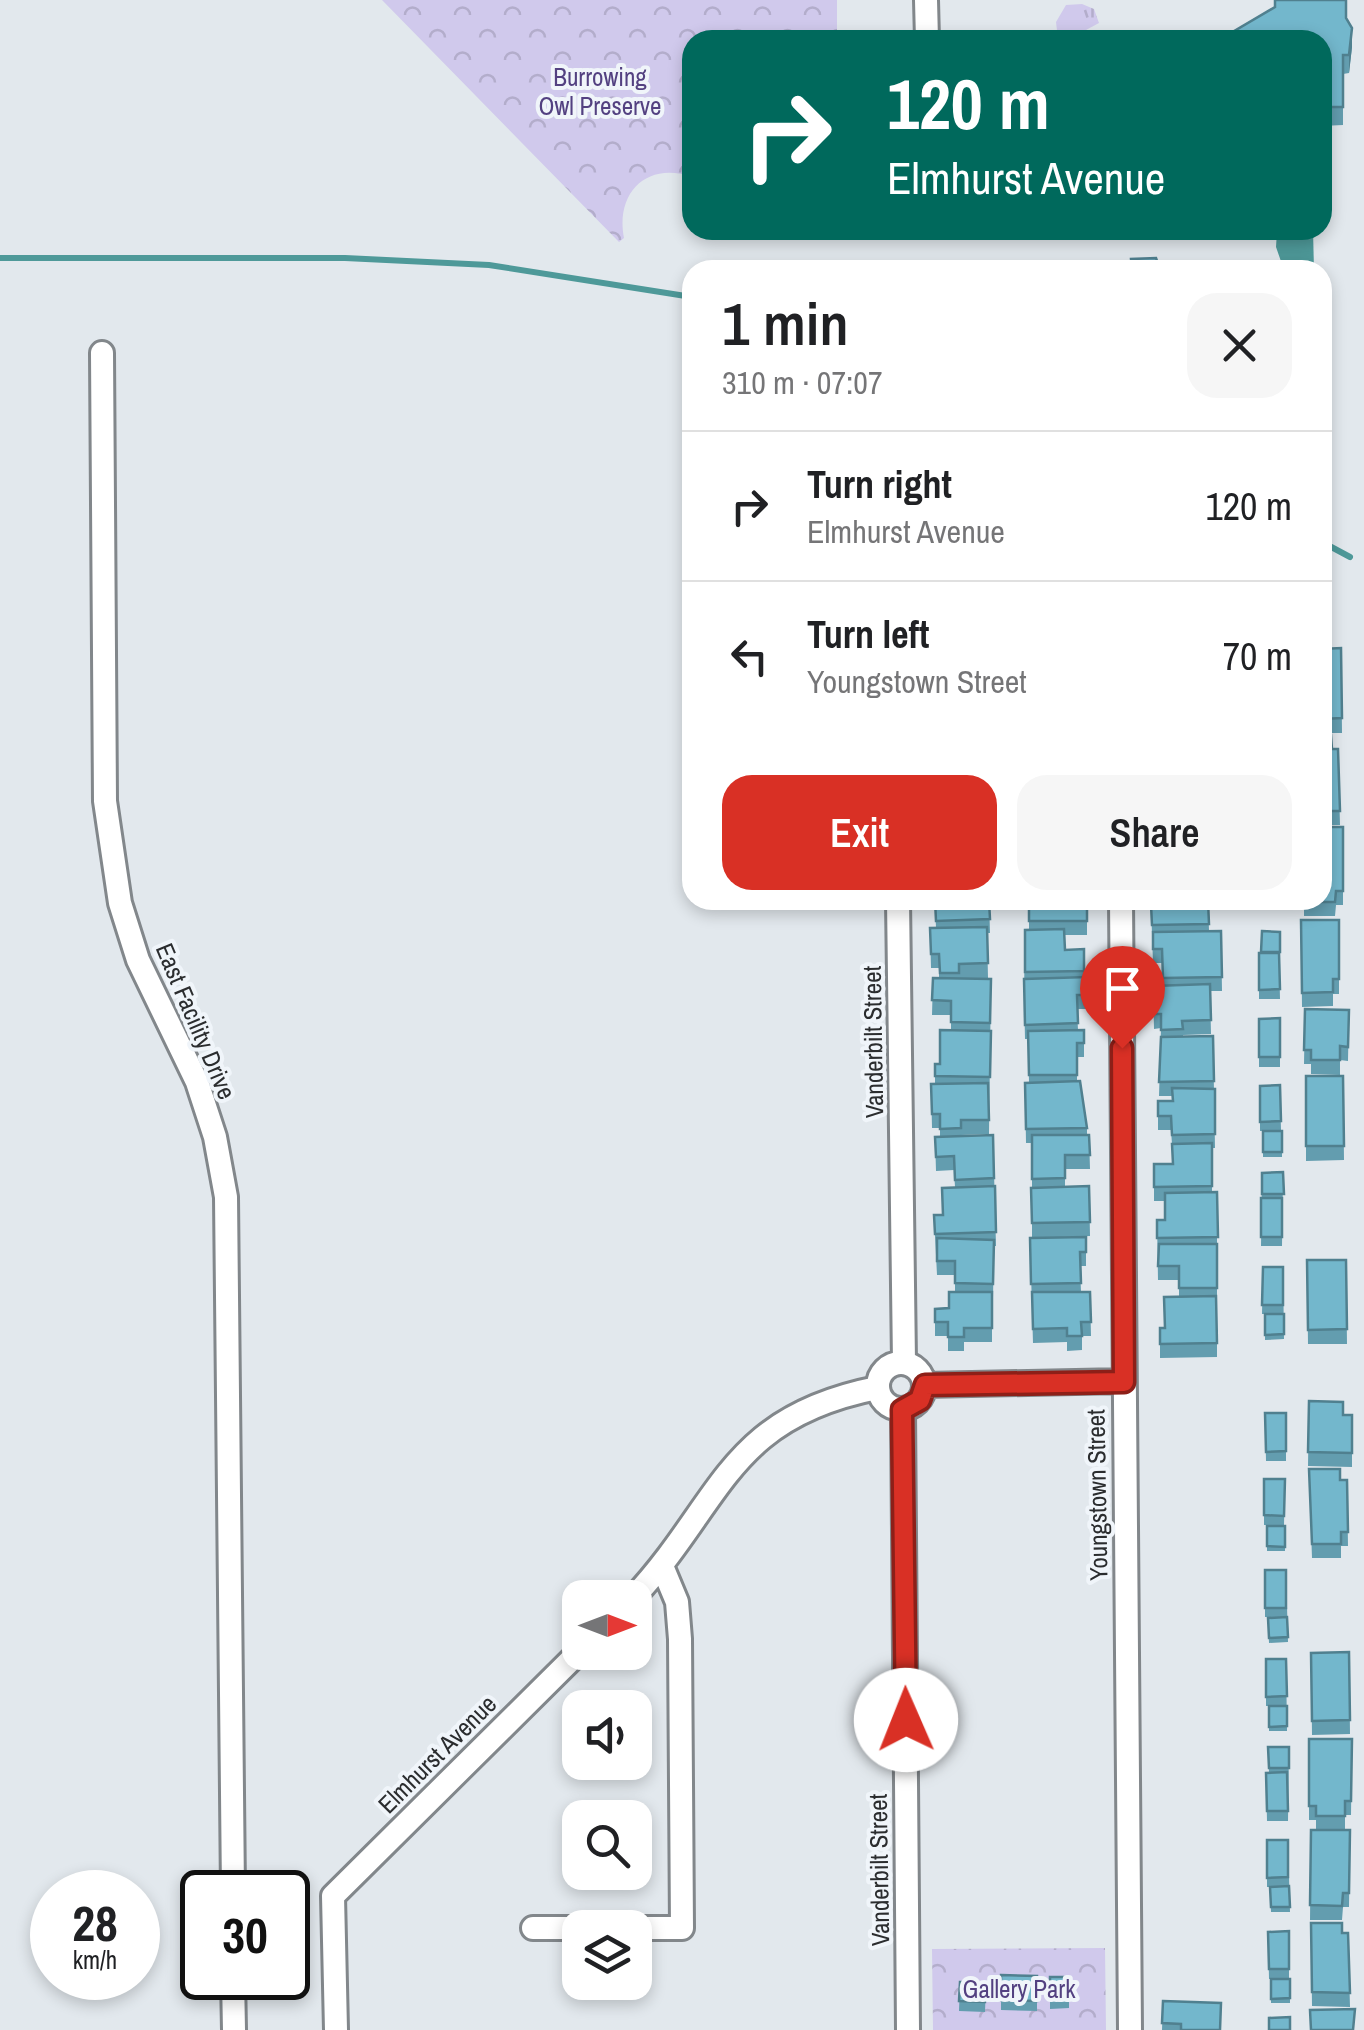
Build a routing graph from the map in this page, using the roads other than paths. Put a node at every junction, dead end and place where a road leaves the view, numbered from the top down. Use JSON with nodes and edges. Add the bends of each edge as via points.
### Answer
{"nodes":[{"id":1,"x":926,"y":0,"type":"edge"},
{"id":2,"x":927,"y":30,"type":"edge"},
{"id":3,"x":102,"y":353,"type":"dead end"},
{"id":4,"x":898,"y":910,"type":"edge"},
{"id":5,"x":1120,"y":910,"type":"edge"},
{"id":6,"x":904,"y":1362,"type":"junction"},
{"id":7,"x":1124,"y":1382,"type":"junction"},
{"id":8,"x":925,"y":1385,"type":"junction"},
{"id":9,"x":877,"y":1388,"type":"junction"},
{"id":10,"x":902,"y":1410,"type":"junction"},
{"id":11,"x":662,"y":1566,"type":"junction"},
{"id":12,"x":649,"y":1580,"type":"edge"},
{"id":13,"x":562,"y":1669,"type":"edge"},
{"id":14,"x":233,"y":1870,"type":"edge"},
{"id":15,"x":533,"y":1928,"type":"dead end"},
{"id":16,"x":562,"y":1928,"type":"edge"},
{"id":17,"x":652,"y":1928,"type":"edge"},
{"id":18,"x":233,"y":2000,"type":"edge"},
{"id":19,"x":234,"y":2030,"type":"edge"},
{"id":20,"x":336,"y":2030,"type":"edge"},
{"id":21,"x":908,"y":2030,"type":"edge"},
{"id":22,"x":1130,"y":2030,"type":"edge"}],
"edges":[{"from":1,"to":2,"type":"street"},
{"from":3,"to":14,"type":"street","name":"East Facility Drive","via":[[110,853],[138,960],[197,1082],[226,1197]]},
{"from":4,"to":6,"type":"street","name":"Vanderbilt Street"},
{"from":5,"to":7,"type":"street","name":"Youngstown Street"},
{"from":6,"to":8,"type":"street","via":[[918,1368]]},
{"from":6,"to":9,"type":"street","via":[[886,1368]]},
{"from":7,"to":8,"type":"street"},
{"from":7,"to":22,"type":"street","name":"Youngstown Street"},
{"from":8,"to":10,"type":"street","via":[[920,1400]]},
{"from":9,"to":10,"type":"street","via":[[887,1404]]},
{"from":9,"to":11,"type":"street","via":[[810,1409],[760,1439],[718,1480]]},
{"from":10,"to":21,"type":"street","name":"Vanderbilt Street"},
{"from":11,"to":12,"type":"street"},
{"from":11,"to":17,"type":"street","via":[[677,1602],[680,1639],[682,1928]]},
{"from":13,"to":20,"type":"street","name":"Elmhurst Avenue","via":[[333,1896]]},
{"from":15,"to":16,"type":"street"},
{"from":18,"to":19,"type":"street"}]}
